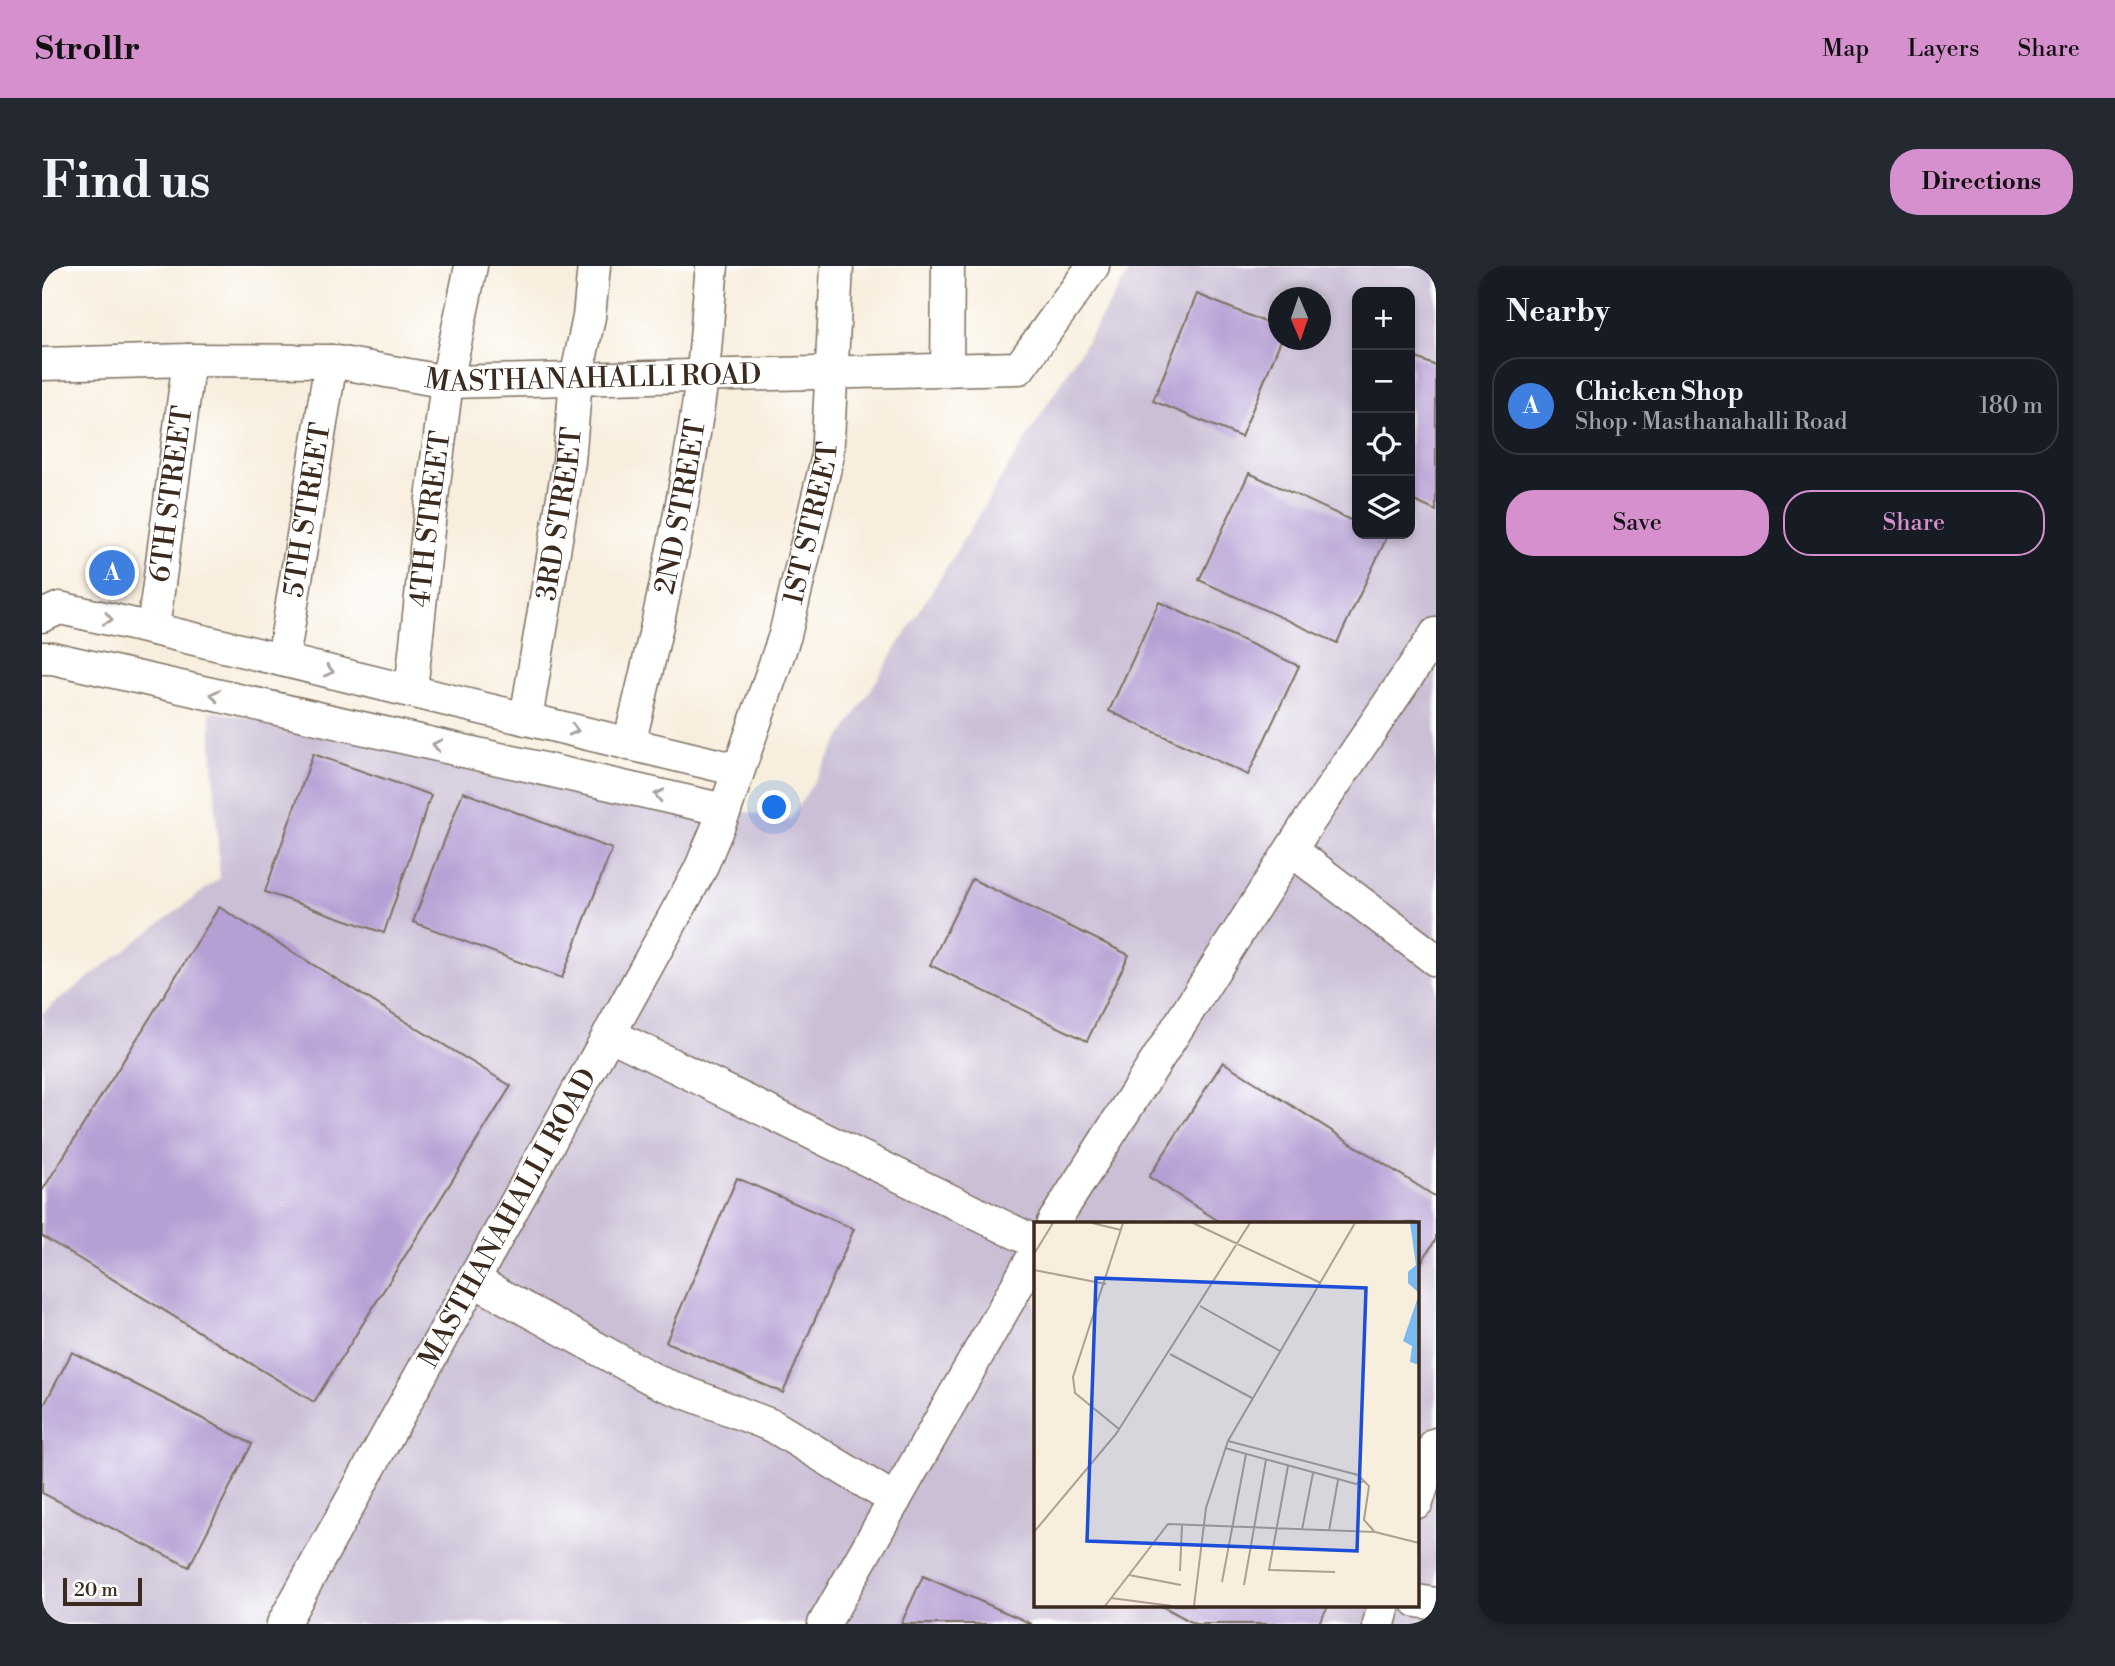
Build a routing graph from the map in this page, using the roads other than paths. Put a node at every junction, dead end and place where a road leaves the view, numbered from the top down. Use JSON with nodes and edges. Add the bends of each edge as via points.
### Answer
{"nodes":[{"id":1,"x":471,"y":266,"type":"edge"},
{"id":2,"x":594,"y":266,"type":"edge"},
{"id":3,"x":712,"y":266,"type":"edge"},
{"id":4,"x":837,"y":266,"type":"edge"},
{"id":5,"x":948,"y":266,"type":"edge"},
{"id":6,"x":1093,"y":266,"type":"edge"},
{"id":7,"x":189,"y":360,"type":"junction"},
{"id":8,"x":331,"y":361,"type":"junction"},
{"id":9,"x":42,"y":364,"type":"edge"},
{"id":10,"x":947,"y":370,"type":"junction"},
{"id":11,"x":832,"y":373,"type":"junction"},
{"id":12,"x":702,"y":376,"type":"junction"},
{"id":13,"x":576,"y":379,"type":"junction"},
{"id":14,"x":447,"y":382,"type":"junction"},
{"id":15,"x":42,"y":616,"type":"edge"},
{"id":16,"x":153,"y":629,"type":"junction"},
{"id":17,"x":1436,"y":634,"type":"edge"},
{"id":18,"x":45,"y":655,"type":"edge"},
{"id":19,"x":283,"y":660,"type":"junction"},
{"id":20,"x":411,"y":691,"type":"junction"},
{"id":21,"x":526,"y":719,"type":"junction"},
{"id":22,"x":629,"y":744,"type":"junction"},
{"id":23,"x":738,"y":770,"type":"junction"},
{"id":24,"x":725,"y":810,"type":"junction"},
{"id":25,"x":1291,"y":849,"type":"junction"},
{"id":26,"x":1436,"y":960,"type":"edge"},
{"id":27,"x":609,"y":1034,"type":"junction"},
{"id":28,"x":1054,"y":1222,"type":"edge"},
{"id":29,"x":1034,"y":1241,"type":"edge"},
{"id":30,"x":1034,"y":1256,"type":"edge"},
{"id":31,"x":473,"y":1280,"type":"junction"},
{"id":32,"x":1436,"y":1444,"type":"edge"},
{"id":33,"x":1419,"y":1496,"type":"edge"},
{"id":34,"x":895,"y":1500,"type":"junction"},
{"id":35,"x":1384,"y":1606,"type":"edge"},
{"id":36,"x":283,"y":1624,"type":"edge"},
{"id":37,"x":824,"y":1624,"type":"edge"},
{"id":38,"x":1379,"y":1624,"type":"edge"}],
"edges":[{"from":1,"to":14,"type":"street","name":"4TH STREET"},
{"from":2,"to":13,"type":"street","name":"3RD STREET"},
{"from":3,"to":12,"type":"street","name":"2ND STREET"},
{"from":4,"to":11,"type":"street","name":"1ST STREET"},
{"from":5,"to":10,"type":"street"},
{"from":6,"to":10,"type":"street","name":"MASTHANAHALLI ROAD","via":[[1019,368]]},
{"from":7,"to":8,"type":"street","name":"MASTHANAHALLI ROAD"},
{"from":7,"to":9,"type":"street","name":"MASTHANAHALLI ROAD"},
{"from":7,"to":16,"type":"street","name":"6TH STREET"},
{"from":8,"to":14,"type":"street","name":"MASTHANAHALLI ROAD"},
{"from":8,"to":19,"type":"street","name":"5TH STREET"},
{"from":10,"to":11,"type":"street","name":"MASTHANAHALLI ROAD"},
{"from":11,"to":12,"type":"street","name":"MASTHANAHALLI ROAD"},
{"from":11,"to":23,"type":"street","name":"1ST STREET","via":[[824,472],[785,635]]},
{"from":12,"to":13,"type":"street","name":"MASTHANAHALLI ROAD"},
{"from":12,"to":22,"type":"street","name":"2ND STREET","via":[[677,534]]},
{"from":13,"to":14,"type":"street","name":"MASTHANAHALLI ROAD"},
{"from":13,"to":21,"type":"street","name":"3RD STREET","via":[[569,461]]},
{"from":14,"to":20,"type":"street","name":"4TH STREET"},
{"from":15,"to":16,"type":"street","one_way":true,"via":[[60,608]]},
{"from":16,"to":19,"type":"street"},
{"from":17,"to":25,"type":"street"},
{"from":24,"to":18,"type":"street","one_way":true},
{"from":19,"to":20,"type":"street","one_way":true},
{"from":20,"to":21,"type":"street"},
{"from":21,"to":22,"type":"street","one_way":true},
{"from":22,"to":23,"type":"street"},
{"from":23,"to":24,"type":"street","name":"MASTHANAHALLI ROAD"},
{"from":24,"to":27,"type":"street","name":"MASTHANAHALLI ROAD","via":[[700,870]]},
{"from":25,"to":26,"type":"street"},
{"from":25,"to":28,"type":"street"},
{"from":27,"to":29,"type":"street"},
{"from":27,"to":31,"type":"street","name":"MASTHANAHALLI ROAD"},
{"from":30,"to":34,"type":"street"},
{"from":31,"to":34,"type":"street","via":[[658,1382],[773,1426]]},
{"from":31,"to":36,"type":"street","name":"MASTHANAHALLI ROAD"},
{"from":32,"to":33,"type":"street"},
{"from":34,"to":37,"type":"street"},
{"from":35,"to":38,"type":"street"}]}
